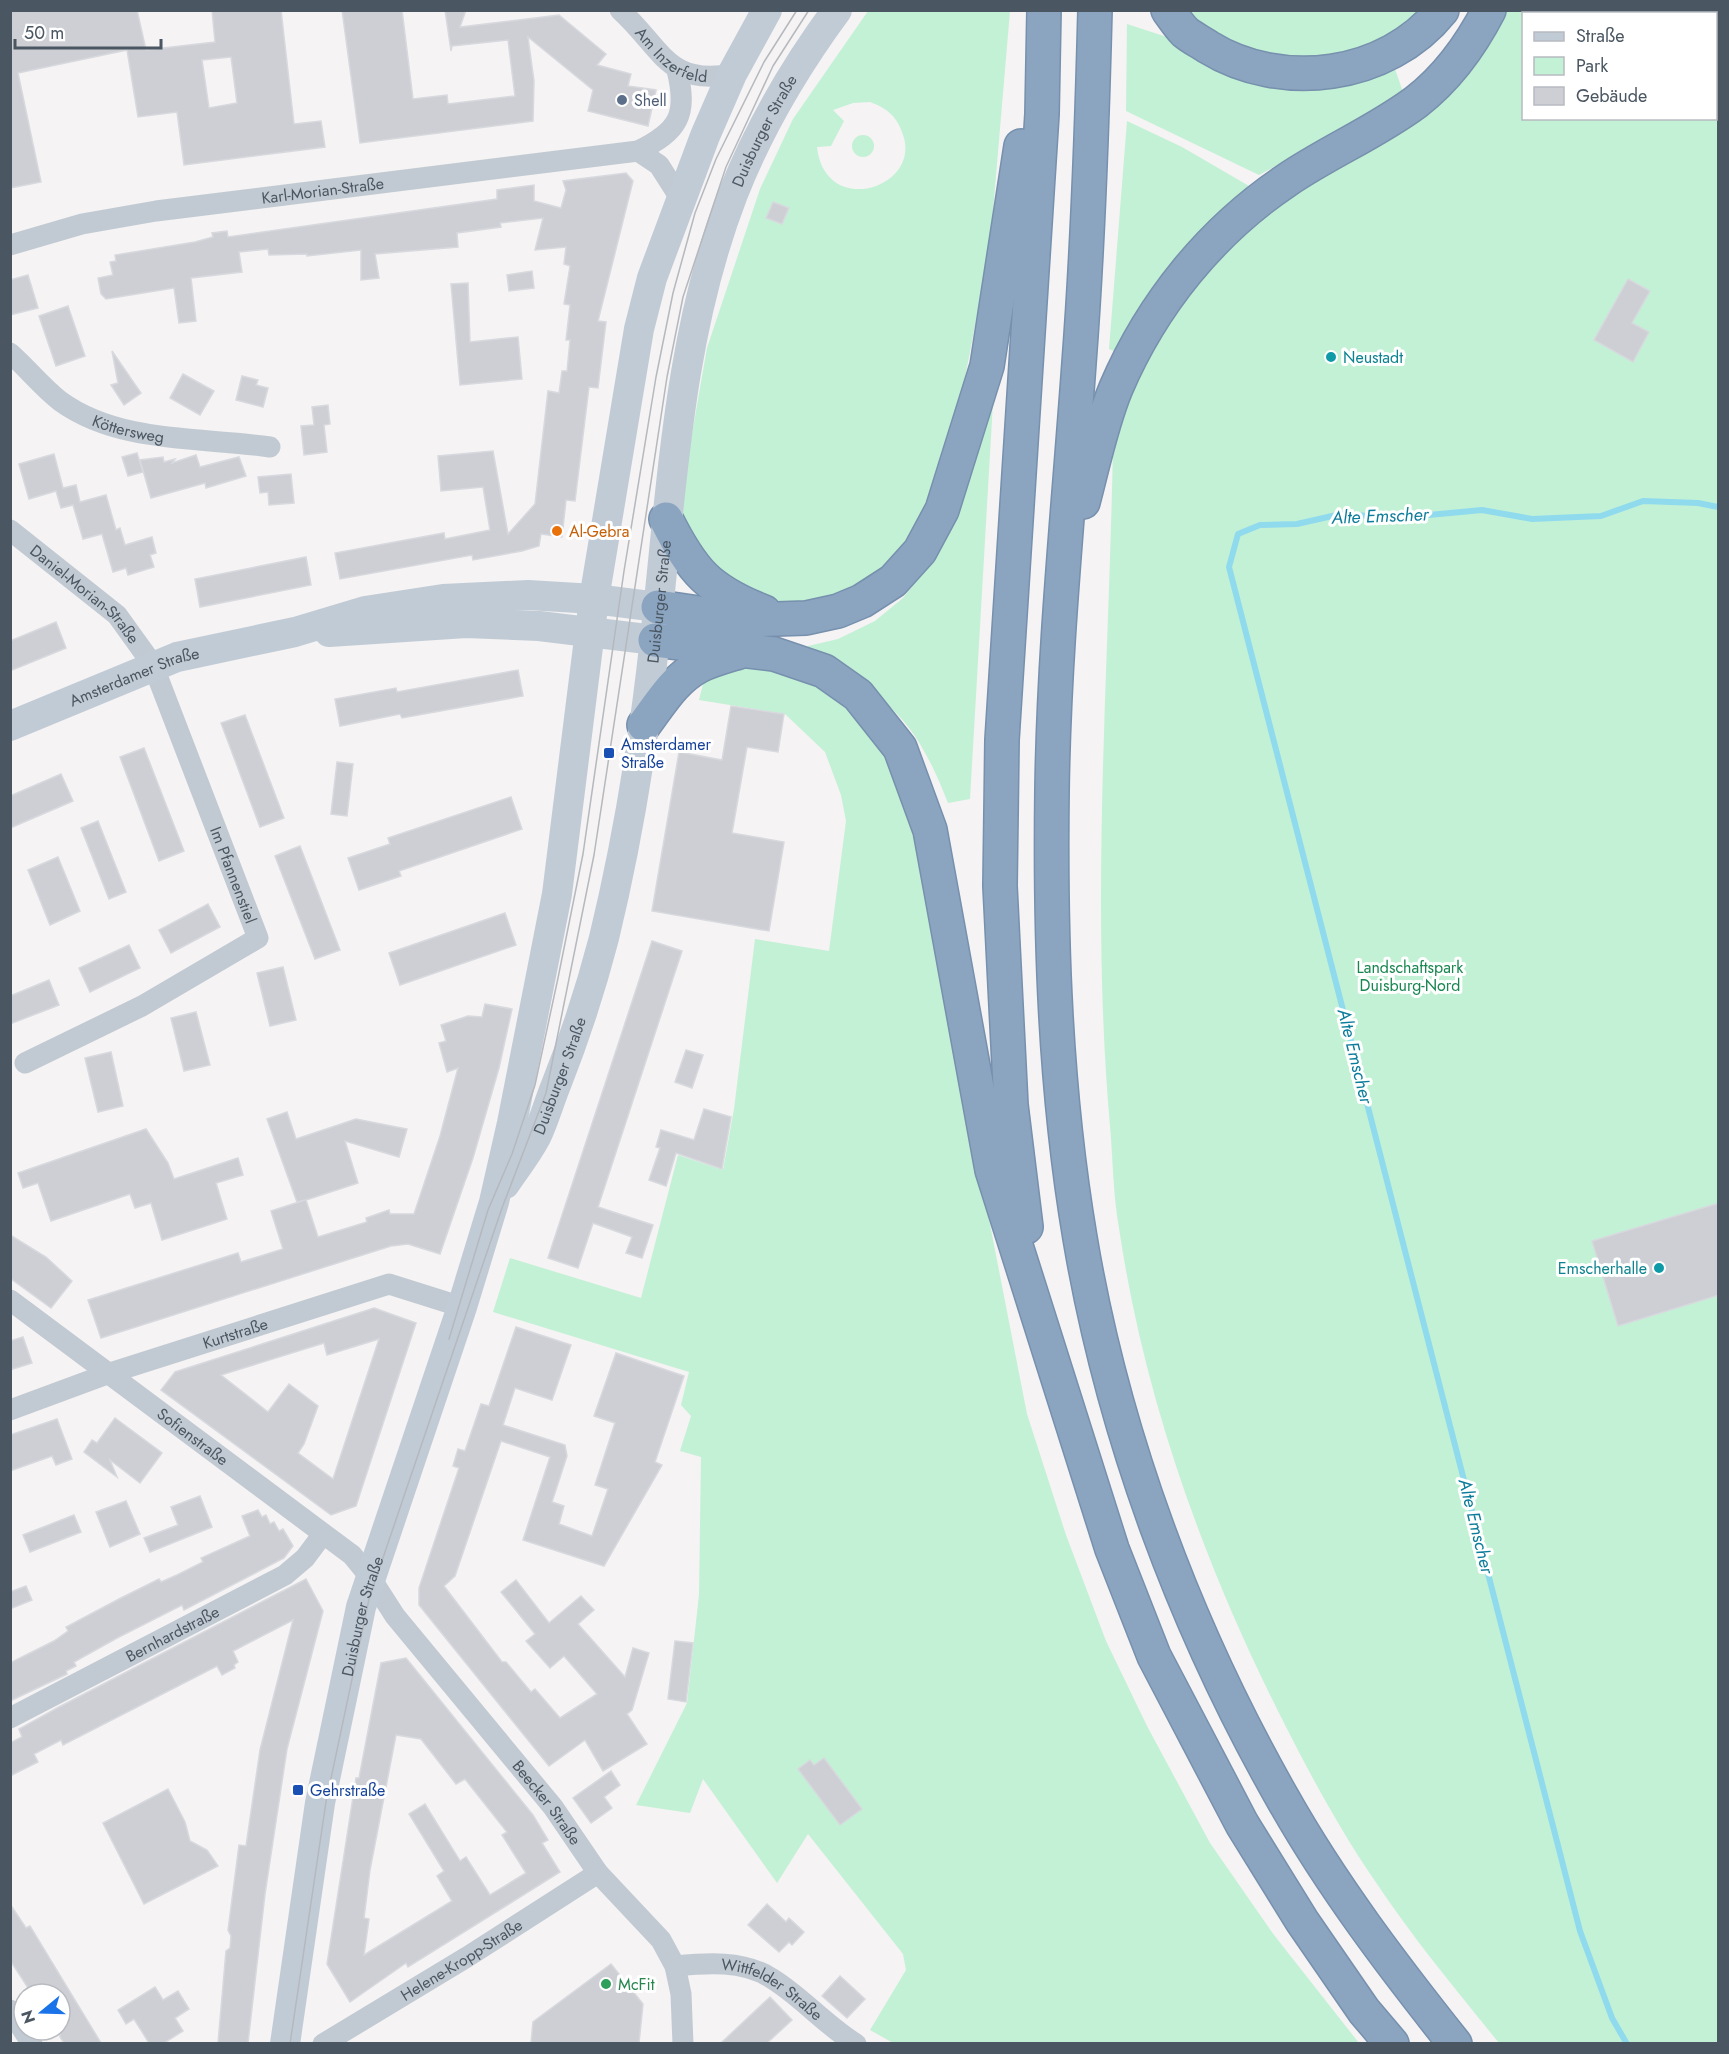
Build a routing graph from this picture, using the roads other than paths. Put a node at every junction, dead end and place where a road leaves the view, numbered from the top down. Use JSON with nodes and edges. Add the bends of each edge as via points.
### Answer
{"nodes":[{"id":1,"x":620,"y":10,"type":"edge"},
{"id":2,"x":767,"y":10,"type":"edge"},
{"id":3,"x":837,"y":10,"type":"edge"},
{"id":4,"x":1043,"y":10,"type":"edge"},
{"id":5,"x":1095,"y":10,"type":"edge"},
{"id":6,"x":1167,"y":10,"type":"edge"},
{"id":7,"x":1442,"y":10,"type":"edge"},
{"id":8,"x":1489,"y":10,"type":"edge"},
{"id":9,"x":677,"y":70,"type":"junction"},
{"id":10,"x":732,"y":74,"type":"junction"},
{"id":11,"x":1035,"y":111,"type":"junction"},
{"id":12,"x":638,"y":151,"type":"junction"},
{"id":13,"x":680,"y":198,"type":"junction"},
{"id":14,"x":10,"y":245,"type":"edge"},
{"id":15,"x":10,"y":352,"type":"edge"},
{"id":16,"x":270,"y":447,"type":"dead end"},
{"id":17,"x":666,"y":519,"type":"junction"},
{"id":18,"x":10,"y":530,"type":"edge"},
{"id":19,"x":1063,"y":576,"type":"junction"},
{"id":20,"x":594,"y":599,"type":"junction"},
{"id":21,"x":658,"y":607,"type":"junction"},
{"id":22,"x":780,"y":619,"type":"junction"},
{"id":23,"x":295,"y":632,"type":"junction"},
{"id":24,"x":590,"y":632,"type":"junction"},
{"id":25,"x":655,"y":640,"type":"junction"},
{"id":26,"x":745,"y":650,"type":"junction"},
{"id":27,"x":153,"y":665,"type":"junction"},
{"id":28,"x":644,"y":725,"type":"junction"},
{"id":29,"x":10,"y":726,"type":"edge"},
{"id":30,"x":25,"y":1063,"type":"dead end"},
{"id":31,"x":494,"y":1202,"type":"junction"},
{"id":32,"x":10,"y":1300,"type":"edge"},
{"id":33,"x":462,"y":1307,"type":"junction"},
{"id":34,"x":1055,"y":1370,"type":"junction"},
{"id":35,"x":110,"y":1373,"type":"junction"},
{"id":36,"x":10,"y":1410,"type":"edge"},
{"id":37,"x":323,"y":1534,"type":"junction"},
{"id":38,"x":370,"y":1577,"type":"junction"},
{"id":39,"x":10,"y":1718,"type":"edge"},
{"id":40,"x":598,"y":1873,"type":"junction"},
{"id":41,"x":675,"y":1966,"type":"junction"},
{"id":42,"x":10,"y":2010,"type":"edge"},
{"id":43,"x":32,"y":2043,"type":"edge"},
{"id":44,"x":285,"y":2043,"type":"edge"},
{"id":45,"x":323,"y":2043,"type":"edge"},
{"id":46,"x":683,"y":2043,"type":"edge"},
{"id":47,"x":856,"y":2043,"type":"edge"},
{"id":48,"x":1392,"y":2043,"type":"edge"},
{"id":49,"x":1455,"y":2043,"type":"edge"}],
"edges":[{"from":1,"to":9,"type":"street","name":"Am Inzerfeld"},
{"from":2,"to":10,"type":"main road","name":"Duisburger Straße"},
{"from":3,"to":17,"type":"main road","name":"Duisburger Straße","via":[[769,115],[733,194],[693,332]]},
{"from":4,"to":11,"type":"highway"},
{"from":5,"to":19,"type":"highway","via":[[1080,357]]},
{"from":6,"to":7,"type":"highway","via":[[1186,33],[1230,60],[1273,72],[1316,74],[1356,67],[1389,53]]},
{"from":8,"to":19,"type":"highway","via":[[1448,74],[1415,102],[1287,180],[1236,219],[1174,286],[1116,389]]},
{"from":9,"to":10,"type":"street","name":"Am Inzerfeld","via":[[700,78]]},
{"from":9,"to":12,"type":"street","name":"Karl-Morian-Straße","via":[[683,106],[678,120],[657,142]]},
{"from":10,"to":13,"type":"main road","name":"Duisburger Straße"},
{"from":11,"to":22,"type":"highway","via":[[987,366],[942,510],[920,551],[893,581],[838,611]]},
{"from":11,"to":34,"type":"highway","via":[[1002,740],[1000,885],[1011,1105],[1030,1257]]},
{"from":12,"to":13,"type":"street","via":[[659,165]]},
{"from":12,"to":14,"type":"street","name":"Karl-Morian-Straße","via":[[156,211],[82,225]]},
{"from":13,"to":20,"type":"main road","name":"Duisburger Straße","via":[[639,329]]},
{"from":15,"to":16,"type":"street","name":"Köttersweg","via":[[60,401],[93,419],[160,436]]},
{"from":17,"to":21,"type":"main road","name":"Duisburger Straße"},
{"from":17,"to":22,"type":"highway","via":[[685,556],[709,584]]},
{"from":18,"to":27,"type":"street","name":"Daniel-Morian-Straße","via":[[117,615]]},
{"from":19,"to":49,"type":"highway","via":[[1052,787],[1057,1036],[1066,1142],[1081,1240],[1124,1426],[1184,1597],[1279,1792],[1344,1895]]},
{"from":20,"to":21,"type":"main road","name":"Amsterdamer Straße"},
{"from":20,"to":23,"type":"main road","name":"Amsterdamer Straße","via":[[528,595],[443,599],[365,611]]},
{"from":20,"to":24,"type":"main road","name":"Duisburger Straße"},
{"from":21,"to":22,"type":"highway","via":[[746,620]]},
{"from":21,"to":25,"type":"main road","name":"Duisburger Straße"},
{"from":23,"to":24,"type":"main road","name":"Amsterdamer Straße","via":[[368,632],[466,623]]},
{"from":23,"to":27,"type":"main road","name":"Amsterdamer Straße"},
{"from":24,"to":25,"type":"main road","name":"Amsterdamer Straße"},
{"from":24,"to":31,"type":"main road","name":"Duisburger Straße","via":[[557,894]]},
{"from":25,"to":26,"type":"highway"},
{"from":25,"to":28,"type":"main road","name":"Duisburger Straße"},
{"from":26,"to":28,"type":"highway","via":[[699,666],[686,675]]},
{"from":26,"to":34,"type":"highway","via":[[774,654],[824,671],[858,696],[885,726],[905,759],[930,830],[992,1170]]},
{"from":27,"to":29,"type":"main road","name":"Amsterdamer Straße"},
{"from":27,"to":30,"type":"street","name":"Im Pfannenstiel","via":[[258,939],[142,1006]]},
{"from":28,"to":31,"type":"main road","name":"Duisburger Straße","via":[[620,872],[586,1003],[536,1137]]},
{"from":31,"to":33,"type":"main road","name":"Duisburger Straße"},
{"from":32,"to":35,"type":"street","name":"Sofienstraße"},
{"from":33,"to":35,"type":"street","name":"Kurtstraße","via":[[388,1284]]},
{"from":33,"to":38,"type":"main road","name":"Duisburger Straße"},
{"from":34,"to":48,"type":"highway","via":[[1112,1549],[1154,1656],[1248,1834],[1364,2011]]},
{"from":35,"to":36,"type":"street","name":"Kurtstraße"},
{"from":35,"to":37,"type":"street","name":"Sofienstraße"},
{"from":37,"to":38,"type":"street","name":"Sofienstraße","via":[[352,1556]]},
{"from":37,"to":39,"type":"street","name":"Bernhardstraße","via":[[305,1558],[285,1575]]},
{"from":38,"to":40,"type":"street","name":"Beecker Straße","via":[[395,1616],[553,1807]]},
{"from":38,"to":44,"type":"main road","name":"Duisburger Straße","via":[[320,1803]]},
{"from":40,"to":41,"type":"street","name":"Beecker Straße","via":[[661,1940]]},
{"from":40,"to":45,"type":"street","name":"Helene-Kropp-Straße"},
{"from":41,"to":46,"type":"street","name":"Beecker Straße","via":[[681,1994]]},
{"from":41,"to":47,"type":"street","name":"Wittfelder Straße","via":[[713,1962],[770,1977]]},
{"from":42,"to":43,"type":"street"}]}
